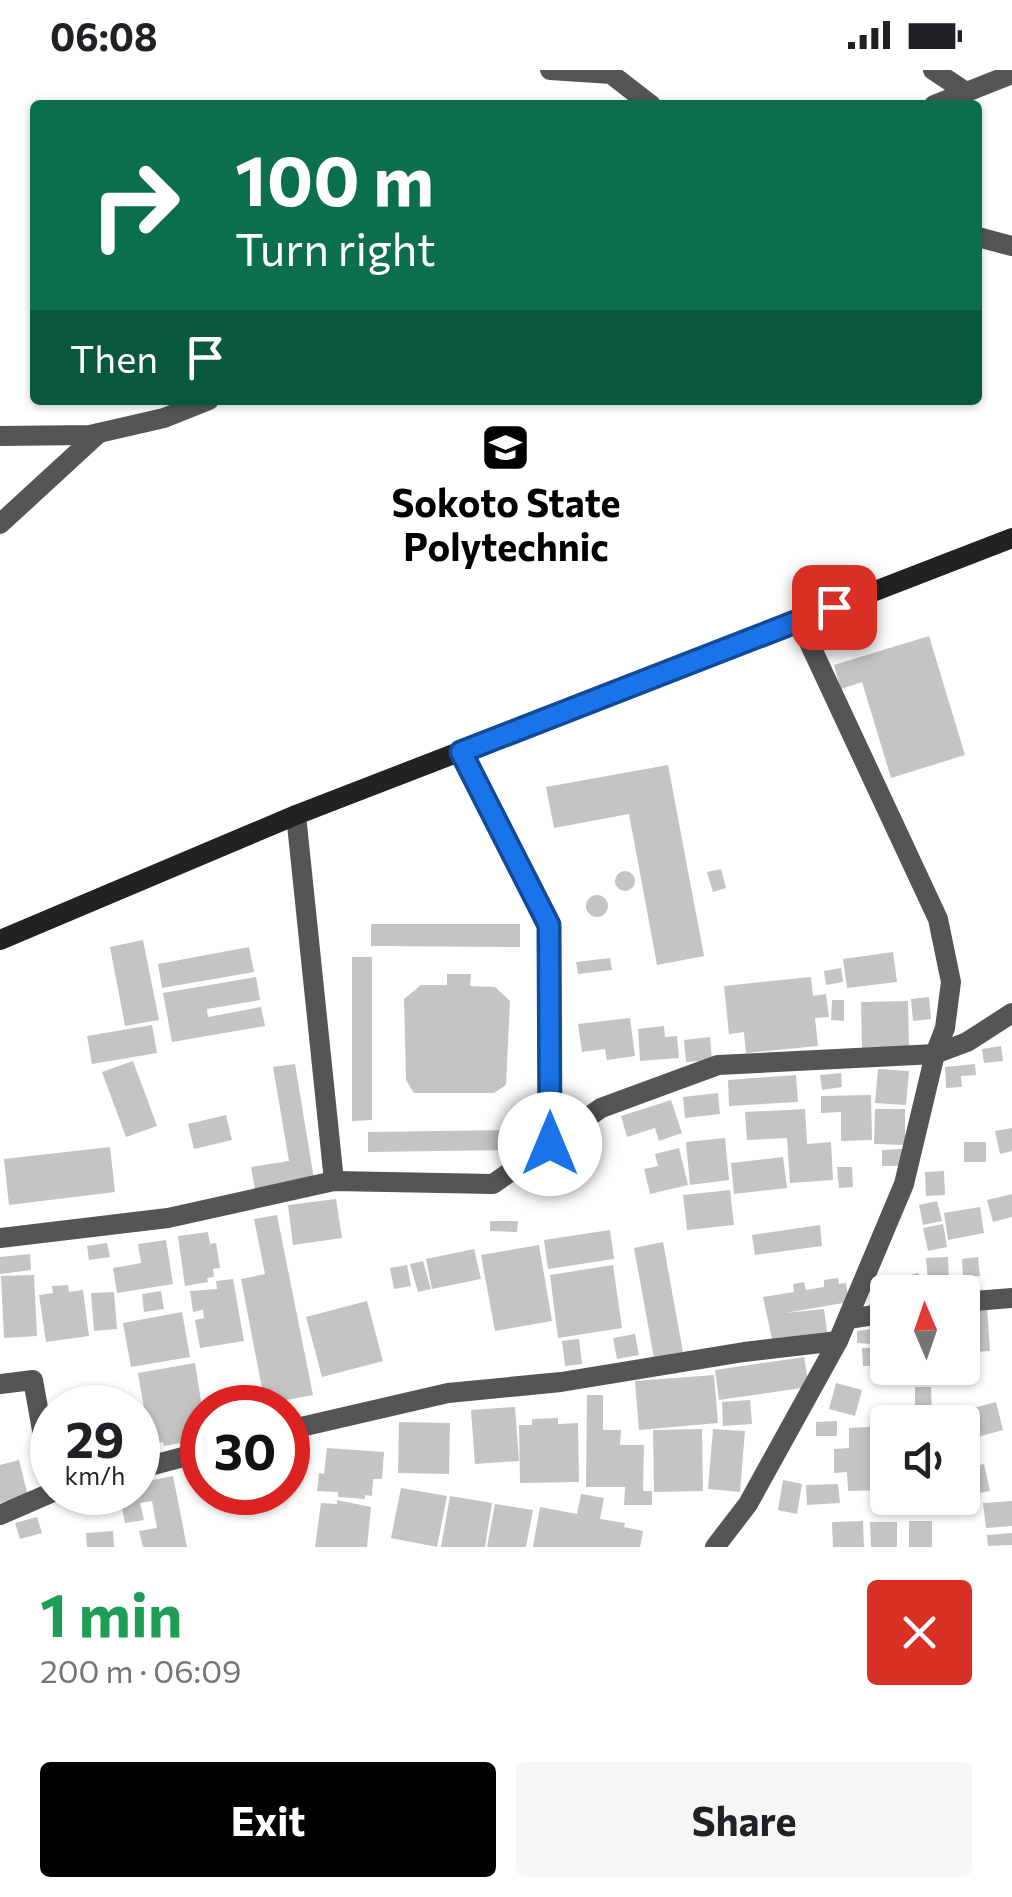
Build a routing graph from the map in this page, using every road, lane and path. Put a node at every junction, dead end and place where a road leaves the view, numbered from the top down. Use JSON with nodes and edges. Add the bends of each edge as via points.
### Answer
{"nodes":[{"id":1,"x":550,"y":70,"type":"edge"},
{"id":2,"x":933,"y":70,"type":"edge"},
{"id":3,"x":1012,"y":74,"type":"edge"},
{"id":4,"x":966,"y":92,"type":"junction"},
{"id":5,"x":645,"y":100,"type":"edge"},
{"id":6,"x":946,"y":100,"type":"edge"},
{"id":7,"x":982,"y":237,"type":"edge"},
{"id":8,"x":1012,"y":246,"type":"edge"},
{"id":9,"x":197,"y":405,"type":"edge"},
{"id":10,"x":99,"y":432,"type":"junction"},
{"id":11,"x":0,"y":436,"type":"edge"},
{"id":12,"x":0,"y":524,"type":"edge"},
{"id":13,"x":1012,"y":538,"type":"edge"},
{"id":14,"x":799,"y":621,"type":"junction"},
{"id":15,"x":461,"y":752,"type":"junction"},
{"id":16,"x":296,"y":815,"type":"junction"},
{"id":17,"x":0,"y":940,"type":"edge"},
{"id":18,"x":1012,"y":1013,"type":"edge"},
{"id":19,"x":935,"y":1054,"type":"junction"},
{"id":20,"x":550,"y":1144,"type":"junction"},
{"id":21,"x":334,"y":1181,"type":"junction"},
{"id":22,"x":0,"y":1238,"type":"edge"},
{"id":23,"x":1012,"y":1298,"type":"edge"},
{"id":24,"x":980,"y":1301,"type":"edge"},
{"id":25,"x":870,"y":1316,"type":"edge"},
{"id":26,"x":848,"y":1319,"type":"junction"},
{"id":27,"x":838,"y":1341,"type":"junction"},
{"id":28,"x":0,"y":1384,"type":"edge"},
{"id":29,"x":34,"y":1385,"type":"edge"},
{"id":30,"x":310,"y":1425,"type":"edge"},
{"id":31,"x":30,"y":1500,"type":"edge"},
{"id":32,"x":0,"y":1515,"type":"edge"},
{"id":33,"x":715,"y":1547,"type":"edge"}],
"edges":[{"from":1,"to":5,"type":"street","via":[[611,74]]},
{"from":2,"to":4,"type":"street"},
{"from":3,"to":4,"type":"street"},
{"from":4,"to":6,"type":"street"},
{"from":7,"to":8,"type":"street"},
{"from":9,"to":10,"type":"street"},
{"from":10,"to":11,"type":"street"},
{"from":10,"to":12,"type":"street"},
{"from":13,"to":14,"type":"street"},
{"from":14,"to":15,"type":"street"},
{"from":14,"to":19,"type":"street","via":[[938,919],[951,982]]},
{"from":15,"to":16,"type":"street"},
{"from":15,"to":20,"type":"street","via":[[549,925]]},
{"from":16,"to":17,"type":"street"},
{"from":16,"to":21,"type":"street"},
{"from":18,"to":19,"type":"street"},
{"from":19,"to":20,"type":"street","via":[[718,1066],[601,1108]]},
{"from":19,"to":26,"type":"street","via":[[904,1184]]},
{"from":20,"to":21,"type":"street","via":[[493,1184]]},
{"from":21,"to":22,"type":"street","via":[[168,1218]]},
{"from":23,"to":24,"type":"street"},
{"from":25,"to":26,"type":"street"},
{"from":26,"to":27,"type":"street"},
{"from":27,"to":30,"type":"street","via":[[448,1393]]},
{"from":27,"to":33,"type":"street","via":[[748,1504]]},
{"from":28,"to":29,"type":"street"},
{"from":31,"to":32,"type":"street"}]}
